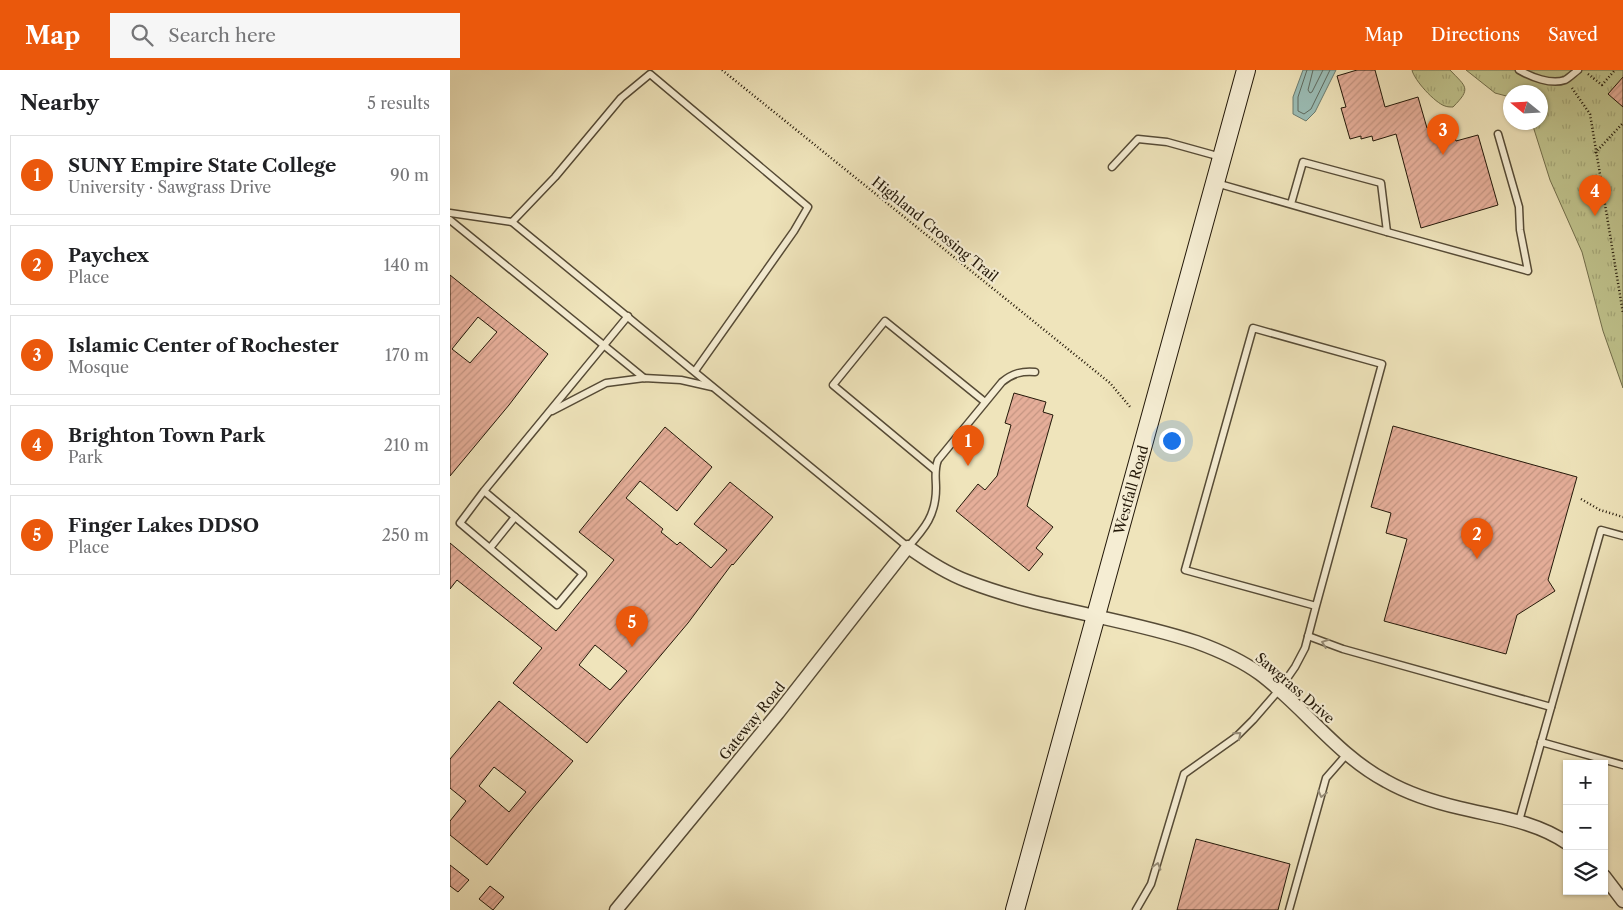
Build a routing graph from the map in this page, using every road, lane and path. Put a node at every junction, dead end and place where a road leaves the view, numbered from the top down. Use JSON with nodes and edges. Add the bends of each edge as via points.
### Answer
{"nodes":[{"id":1,"x":722,"y":70,"type":"edge"},
{"id":2,"x":1246,"y":70,"type":"edge"},
{"id":3,"x":1519,"y":70,"type":"edge"},
{"id":4,"x":1578,"y":70,"type":"edge"},
{"id":5,"x":1615,"y":70,"type":"edge"},
{"id":6,"x":1589,"y":75,"type":"dead end"},
{"id":7,"x":1566,"y":80,"type":"junction"},
{"id":8,"x":1623,"y":123,"type":"edge"},
{"id":9,"x":1498,"y":134,"type":"dead end"},
{"id":10,"x":1595,"y":153,"type":"junction"},
{"id":11,"x":1222,"y":158,"type":"junction"},
{"id":12,"x":1112,"y":167,"type":"dead end"},
{"id":13,"x":1215,"y":182,"type":"junction"},
{"id":14,"x":1291,"y":204,"type":"junction"},
{"id":15,"x":450,"y":214,"type":"edge"},
{"id":16,"x":450,"y":220,"type":"edge"},
{"id":17,"x":512,"y":222,"type":"junction"},
{"id":18,"x":1387,"y":232,"type":"junction"},
{"id":19,"x":1623,"y":313,"type":"edge"},
{"id":20,"x":628,"y":316,"type":"junction"},
{"id":21,"x":604,"y":346,"type":"junction"},
{"id":22,"x":695,"y":371,"type":"junction"},
{"id":23,"x":1036,"y":372,"type":"dead end"},
{"id":24,"x":644,"y":378,"type":"junction"},
{"id":25,"x":713,"y":387,"type":"junction"},
{"id":26,"x":985,"y":402,"type":"junction"},
{"id":27,"x":1132,"y":408,"type":"dead end"},
{"id":28,"x":548,"y":414,"type":"junction"},
{"id":29,"x":935,"y":470,"type":"junction"},
{"id":30,"x":484,"y":491,"type":"junction"},
{"id":31,"x":1581,"y":499,"type":"dead end"},
{"id":32,"x":515,"y":517,"type":"junction"},
{"id":33,"x":1623,"y":517,"type":"edge"},
{"id":34,"x":1623,"y":536,"type":"edge"},
{"id":35,"x":908,"y":547,"type":"junction"},
{"id":36,"x":490,"y":548,"type":"junction"},
{"id":37,"x":1316,"y":606,"type":"junction"},
{"id":38,"x":1096,"y":617,"type":"junction"},
{"id":39,"x":1308,"y":636,"type":"junction"},
{"id":40,"x":1279,"y":690,"type":"junction"},
{"id":41,"x":1551,"y":707,"type":"junction"},
{"id":42,"x":1541,"y":742,"type":"junction"},
{"id":43,"x":1347,"y":754,"type":"junction"},
{"id":44,"x":1623,"y":765,"type":"edge"},
{"id":45,"x":1519,"y":821,"type":"junction"},
{"id":46,"x":1563,"y":841,"type":"edge"},
{"id":47,"x":1608,"y":881,"type":"edge"},
{"id":48,"x":1623,"y":901,"type":"edge"},
{"id":49,"x":616,"y":910,"type":"edge"},
{"id":50,"x":1015,"y":910,"type":"edge"},
{"id":51,"x":1136,"y":910,"type":"edge"},
{"id":52,"x":1290,"y":910,"type":"edge"}],
"edges":[{"from":1,"to":27,"type":"path","name":"Highland Crossing Trail","via":[[1110,383]]},
{"from":2,"to":11,"type":"street","name":"Westfall Road"},
{"from":3,"to":7,"type":"lane","via":[[1547,80]]},
{"from":4,"to":7,"type":"lane"},
{"from":5,"to":6,"type":"path","via":[[1602,86]]},
{"from":7,"to":10,"type":"path","via":[[1590,114]]},
{"from":8,"to":10,"type":"path"},
{"from":9,"to":18,"type":"lane","via":[[1519,207],[1528,272]]},
{"from":10,"to":19,"type":"path"},
{"from":11,"to":12,"type":"lane","via":[[1166,142],[1138,139]]},
{"from":11,"to":13,"type":"street","name":"Westfall Road"},
{"from":13,"to":14,"type":"lane"},
{"from":13,"to":38,"type":"street","name":"Westfall Road"},
{"from":14,"to":18,"type":"lane"},
{"from":14,"to":18,"type":"lane","via":[[1303,162],[1380,183]]},
{"from":15,"to":17,"type":"lane"},
{"from":16,"to":21,"type":"lane"},
{"from":17,"to":20,"type":"lane"},
{"from":17,"to":22,"type":"lane","via":[[555,177],[621,98],[650,74],[808,207]]},
{"from":20,"to":21,"type":"lane"},
{"from":20,"to":22,"type":"lane"},
{"from":21,"to":24,"type":"lane"},
{"from":21,"to":28,"type":"lane"},
{"from":22,"to":25,"type":"lane"},
{"from":23,"to":26,"type":"lane","via":[[1012,374]]},
{"from":24,"to":25,"type":"lane","via":[[681,380]]},
{"from":24,"to":28,"type":"lane","via":[[606,383]]},
{"from":25,"to":35,"type":"lane"},
{"from":26,"to":29,"type":"lane","via":[[938,460]]},
{"from":26,"to":29,"type":"lane","via":[[885,321],[833,386]]},
{"from":28,"to":30,"type":"lane"},
{"from":29,"to":35,"type":"lane","via":[[935,505],[923,530]]},
{"from":30,"to":32,"type":"lane"},
{"from":30,"to":36,"type":"lane","via":[[460,523]]},
{"from":31,"to":33,"type":"path","via":[[1600,510]]},
{"from":32,"to":36,"type":"lane"},
{"from":32,"to":36,"type":"lane","via":[[583,574],[557,605]]},
{"from":34,"to":41,"type":"lane","via":[[1601,530]]},
{"from":35,"to":38,"type":"street","name":"Sawgrass Drive","via":[[965,580],[1017,598]]},
{"from":35,"to":49,"type":"street","name":"Gateway Road","via":[[778,713]]},
{"from":37,"to":37,"type":"lane","via":[[1382,364],[1253,328],[1185,570]]},
{"from":37,"to":39,"type":"lane"},
{"from":38,"to":40,"type":"street","name":"Sawgrass Drive","via":[[1166,633],[1221,652],[1242,662]]},
{"from":38,"to":50,"type":"street","name":"Westfall Road"},
{"from":39,"to":40,"type":"lane","via":[[1295,667]]},
{"from":41,"to":39,"type":"lane","one_way":true,"via":[[1342,649]]},
{"from":40,"to":43,"type":"street","name":"Sawgrass Drive"},
{"from":51,"to":40,"type":"lane","one_way":true,"via":[[1151,884],[1184,774],[1236,737]]},
{"from":41,"to":42,"type":"lane"},
{"from":42,"to":44,"type":"lane"},
{"from":42,"to":45,"type":"lane"},
{"from":43,"to":45,"type":"street","name":"Sawgrass Drive","via":[[1373,774],[1411,794]]},
{"from":43,"to":52,"type":"lane","one_way":true,"via":[[1326,778]]},
{"from":45,"to":46,"type":"street","name":"Sawgrass Drive"},
{"from":47,"to":48,"type":"street"}]}
